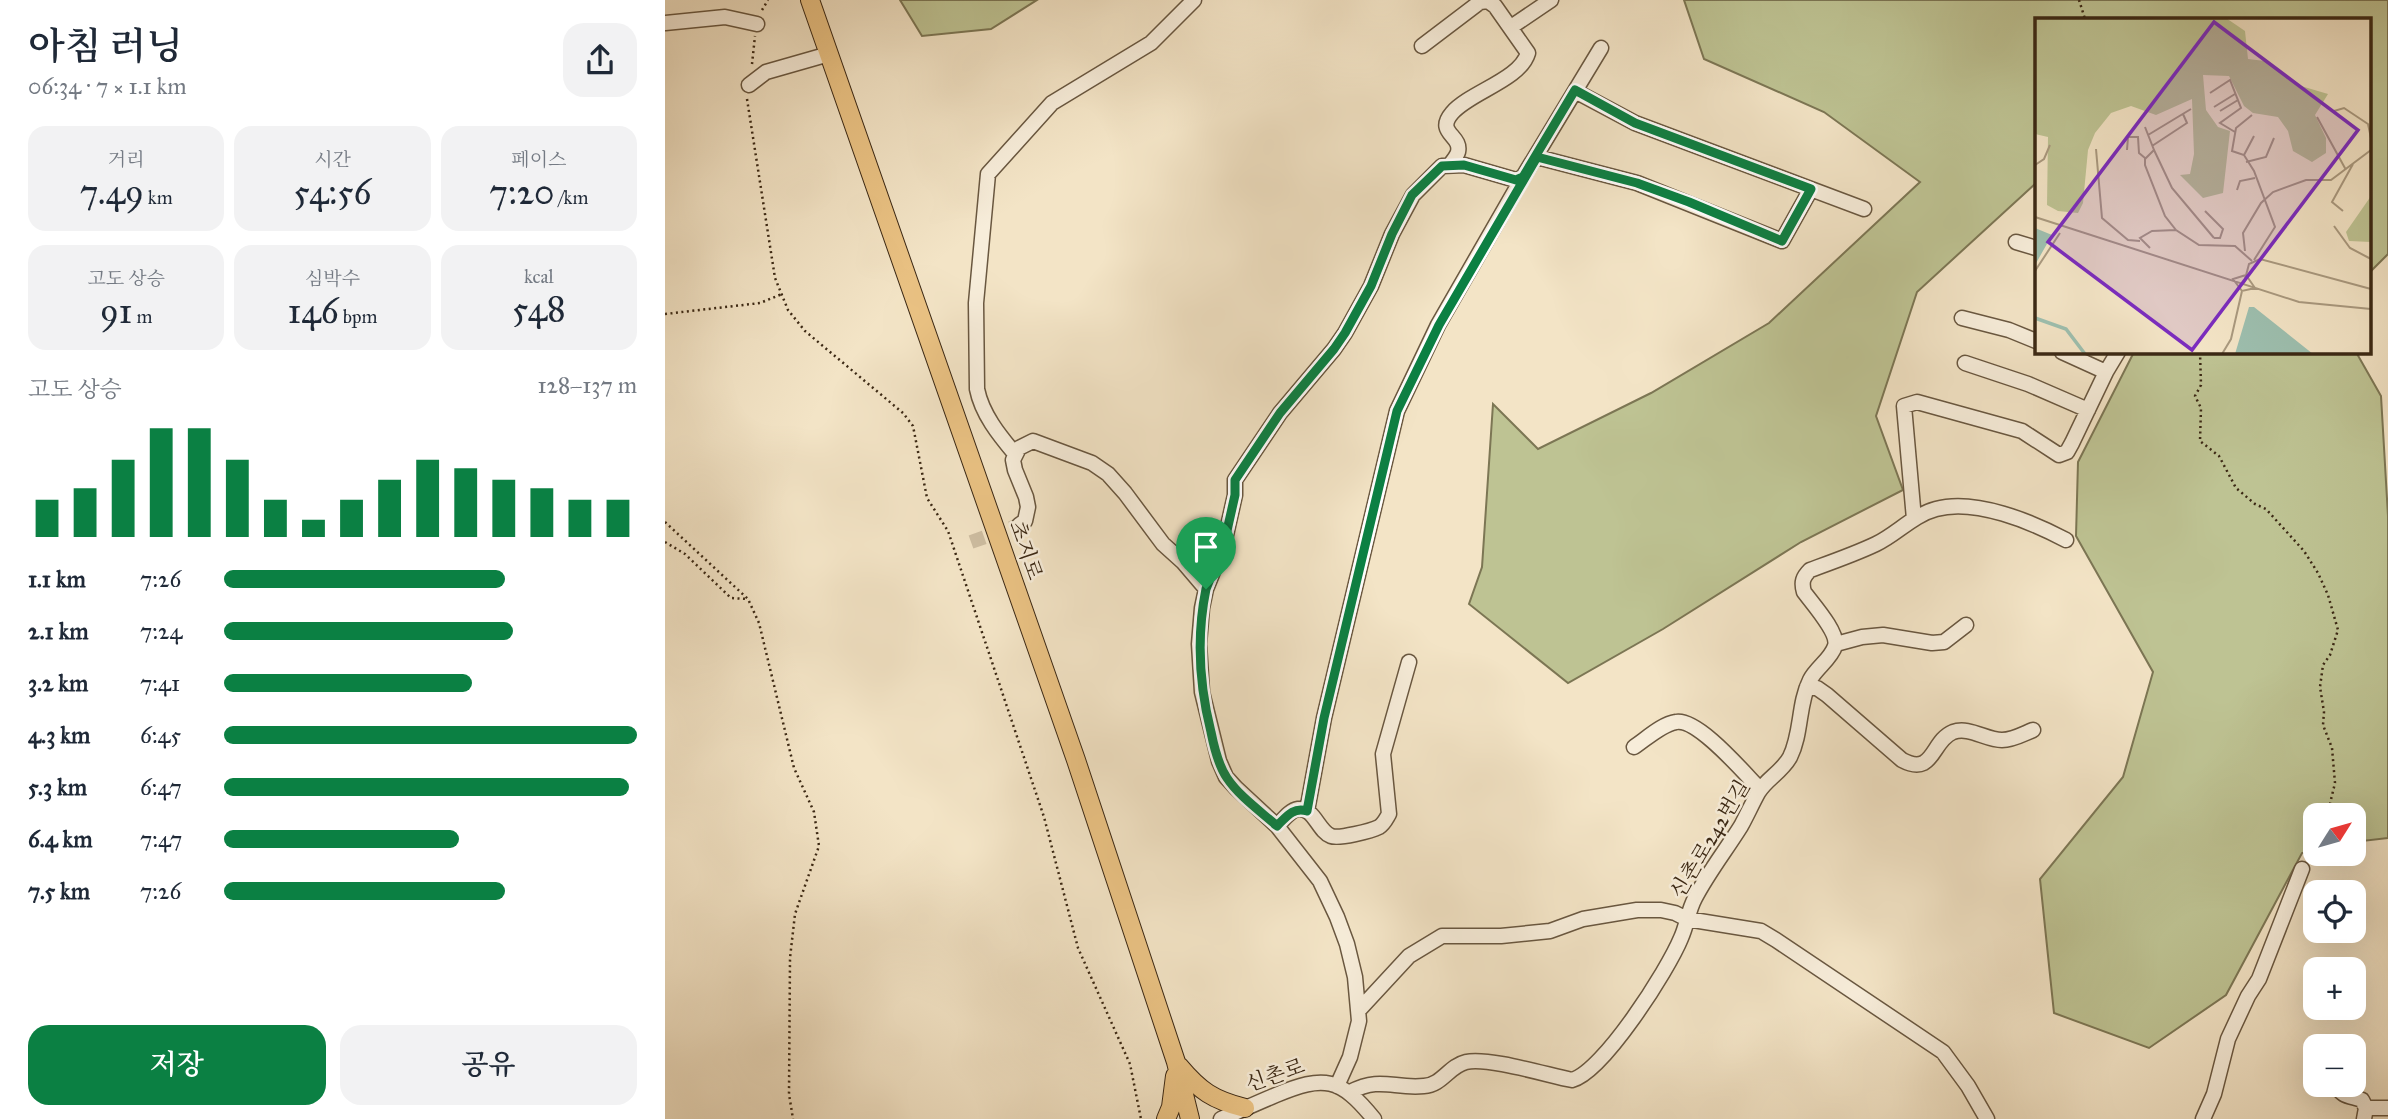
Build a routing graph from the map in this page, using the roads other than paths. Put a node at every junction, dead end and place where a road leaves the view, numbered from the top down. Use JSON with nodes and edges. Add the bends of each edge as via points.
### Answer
{"nodes":[{"id":1,"x":810,"y":0,"type":"edge"},
{"id":2,"x":1194,"y":0,"type":"edge"},
{"id":3,"x":1551,"y":0,"type":"edge"},
{"id":4,"x":665,"y":23,"type":"edge"},
{"id":5,"x":757,"y":24,"type":"road end"},
{"id":6,"x":1511,"y":27,"type":"junction"},
{"id":7,"x":1422,"y":46,"type":"dead end"},
{"id":8,"x":1601,"y":48,"type":"dead end"},
{"id":9,"x":829,"y":54,"type":"junction"},
{"id":10,"x":749,"y":85,"type":"road end"},
{"id":11,"x":1575,"y":90,"type":"junction"},
{"id":12,"x":1537,"y":157,"type":"junction"},
{"id":13,"x":1449,"y":166,"type":"junction"},
{"id":14,"x":1523,"y":177,"type":"junction"},
{"id":15,"x":1811,"y":189,"type":"junction"},
{"id":16,"x":1864,"y":209,"type":"dead end"},
{"id":17,"x":2016,"y":242,"type":"dead end"},
{"id":18,"x":2035,"y":248,"type":"edge"},
{"id":19,"x":1962,"y":318,"type":"dead end"},
{"id":20,"x":2035,"y":341,"type":"edge"},
{"id":21,"x":2066,"y":354,"type":"edge"},
{"id":22,"x":2117,"y":354,"type":"edge"},
{"id":23,"x":1965,"y":363,"type":"dead end"},
{"id":24,"x":2106,"y":372,"type":"junction"},
{"id":25,"x":2088,"y":410,"type":"junction"},
{"id":26,"x":1015,"y":454,"type":"junction"},
{"id":27,"x":1915,"y":519,"type":"junction"},
{"id":28,"x":1019,"y":524,"type":"dead end"},
{"id":29,"x":2066,"y":540,"type":"dead end"},
{"id":30,"x":1206,"y":589,"type":"junction"},
{"id":31,"x":1966,"y":625,"type":"dead end"},
{"id":32,"x":1836,"y":644,"type":"junction"},
{"id":33,"x":1409,"y":662,"type":"dead end"},
{"id":34,"x":1807,"y":687,"type":"junction"},
{"id":35,"x":2033,"y":730,"type":"dead end"},
{"id":36,"x":1634,"y":747,"type":"dead end"},
{"id":37,"x":1760,"y":789,"type":"junction"},
{"id":38,"x":1307,"y":811,"type":"junction"},
{"id":39,"x":1277,"y":826,"type":"junction"},
{"id":40,"x":2302,"y":869,"type":"dead end"},
{"id":41,"x":1687,"y":919,"type":"junction"},
{"id":42,"x":1359,"y":1010,"type":"junction"},
{"id":43,"x":1176,"y":1062,"type":"junction"},
{"id":44,"x":1344,"y":1089,"type":"junction"},
{"id":45,"x":2351,"y":1097,"type":"edge"},
{"id":46,"x":2388,"y":1108,"type":"edge"},
{"id":47,"x":1239,"y":1113,"type":"edge"},
{"id":48,"x":2365,"y":1114,"type":"edge"},
{"id":49,"x":1166,"y":1119,"type":"edge"},
{"id":50,"x":1190,"y":1119,"type":"edge"},
{"id":51,"x":1220,"y":1119,"type":"edge"},
{"id":52,"x":1374,"y":1119,"type":"edge"},
{"id":53,"x":1987,"y":1119,"type":"edge"},
{"id":54,"x":2203,"y":1119,"type":"edge"}],
"edges":[{"from":1,"to":9,"type":"main road","name":"초지로"},
{"from":2,"to":26,"type":"street","via":[[1151,43],[1052,103],[988,174],[977,285],[977,389],[986,414]]},
{"from":3,"to":6,"type":"street"},
{"from":4,"to":5,"type":"street","via":[[725,17]]},
{"from":6,"to":7,"type":"street","via":[[1495,6],[1480,2]]},
{"from":6,"to":13,"type":"street","via":[[1528,53],[1526,60],[1450,115],[1447,132],[1458,144],[1458,151]]},
{"from":8,"to":11,"type":"street"},
{"from":9,"to":10,"type":"street","via":[[766,72]]},
{"from":9,"to":43,"type":"main road","name":"초지로","via":[[1076,760]]},
{"from":11,"to":12,"type":"street"},
{"from":11,"to":15,"type":"street","via":[[1635,123]]},
{"from":12,"to":14,"type":"street"},
{"from":12,"to":15,"type":"street","via":[[1637,183],[1782,241]]},
{"from":13,"to":14,"type":"street","via":[[1464,165],[1516,180]]},
{"from":13,"to":30,"type":"street","via":[[1442,166],[1412,195],[1345,333],[1280,413],[1235,480],[1224,544]]},
{"from":14,"to":38,"type":"street","via":[[1439,325],[1397,411],[1324,718]]},
{"from":15,"to":16,"type":"street"},
{"from":17,"to":18,"type":"street"},
{"from":19,"to":20,"type":"street"},
{"from":21,"to":24,"type":"street"},
{"from":22,"to":24,"type":"street"},
{"from":23,"to":25,"type":"street"},
{"from":24,"to":25,"type":"street"},
{"from":25,"to":27,"type":"street","via":[[2067,452],[2059,455],[2022,430],[1917,402],[1904,406]]},
{"from":26,"to":28,"type":"street","via":[[1015,470],[1028,507],[1025,521]]},
{"from":26,"to":30,"type":"street","via":[[1033,442],[1092,463],[1117,483],[1153,532]]},
{"from":27,"to":29,"type":"street","via":[[1940,508],[1973,508],[2005,514]]},
{"from":27,"to":32,"type":"street","via":[[1875,544],[1804,576],[1804,592]]},
{"from":30,"to":39,"type":"street","via":[[1200,674],[1213,742],[1226,777]]},
{"from":31,"to":32,"type":"street","via":[[1944,642],[1883,635]]},
{"from":32,"to":34,"type":"street","name":"신촌로242번길"},
{"from":33,"to":38,"type":"street","via":[[1383,754],[1386,821],[1332,837]]},
{"from":34,"to":35,"type":"street","via":[[1827,695],[1911,765],[1927,761],[1953,732],[2011,740]]},
{"from":34,"to":37,"type":"street","name":"신촌로242번길","via":[[1791,755],[1776,777]]},
{"from":36,"to":37,"type":"street","via":[[1672,722],[1692,723]]},
{"from":37,"to":41,"type":"street","name":"신촌로242번길","via":[[1695,897]]},
{"from":38,"to":39,"type":"street","via":[[1291,811]]},
{"from":39,"to":42,"type":"street","via":[[1327,893],[1347,944]]},
{"from":40,"to":54,"type":"street","via":[[2259,979],[2228,1039]]},
{"from":41,"to":42,"type":"street","via":[[1661,910],[1637,910],[1583,919],[1550,931],[1442,936],[1409,956]]},
{"from":41,"to":44,"type":"street","name":"신촌로242번길","via":[[1653,988],[1581,1078],[1465,1062],[1434,1084],[1379,1083]]},
{"from":41,"to":53,"type":"street","via":[[1761,931],[1920,1035],[1943,1052]]},
{"from":42,"to":44,"type":"street"},
{"from":43,"to":47,"type":"main road","via":[[1209,1096]]},
{"from":43,"to":49,"type":"main road"},
{"from":43,"to":50,"type":"main road","name":"초지로"},
{"from":44,"to":47,"type":"street","name":"신촌로","via":[[1310,1082]]},
{"from":44,"to":52,"type":"street"},
{"from":45,"to":48,"type":"street","via":[[2362,1100]]},
{"from":46,"to":48,"type":"street"},
{"from":47,"to":51,"type":"street","name":"신촌로"}]}
